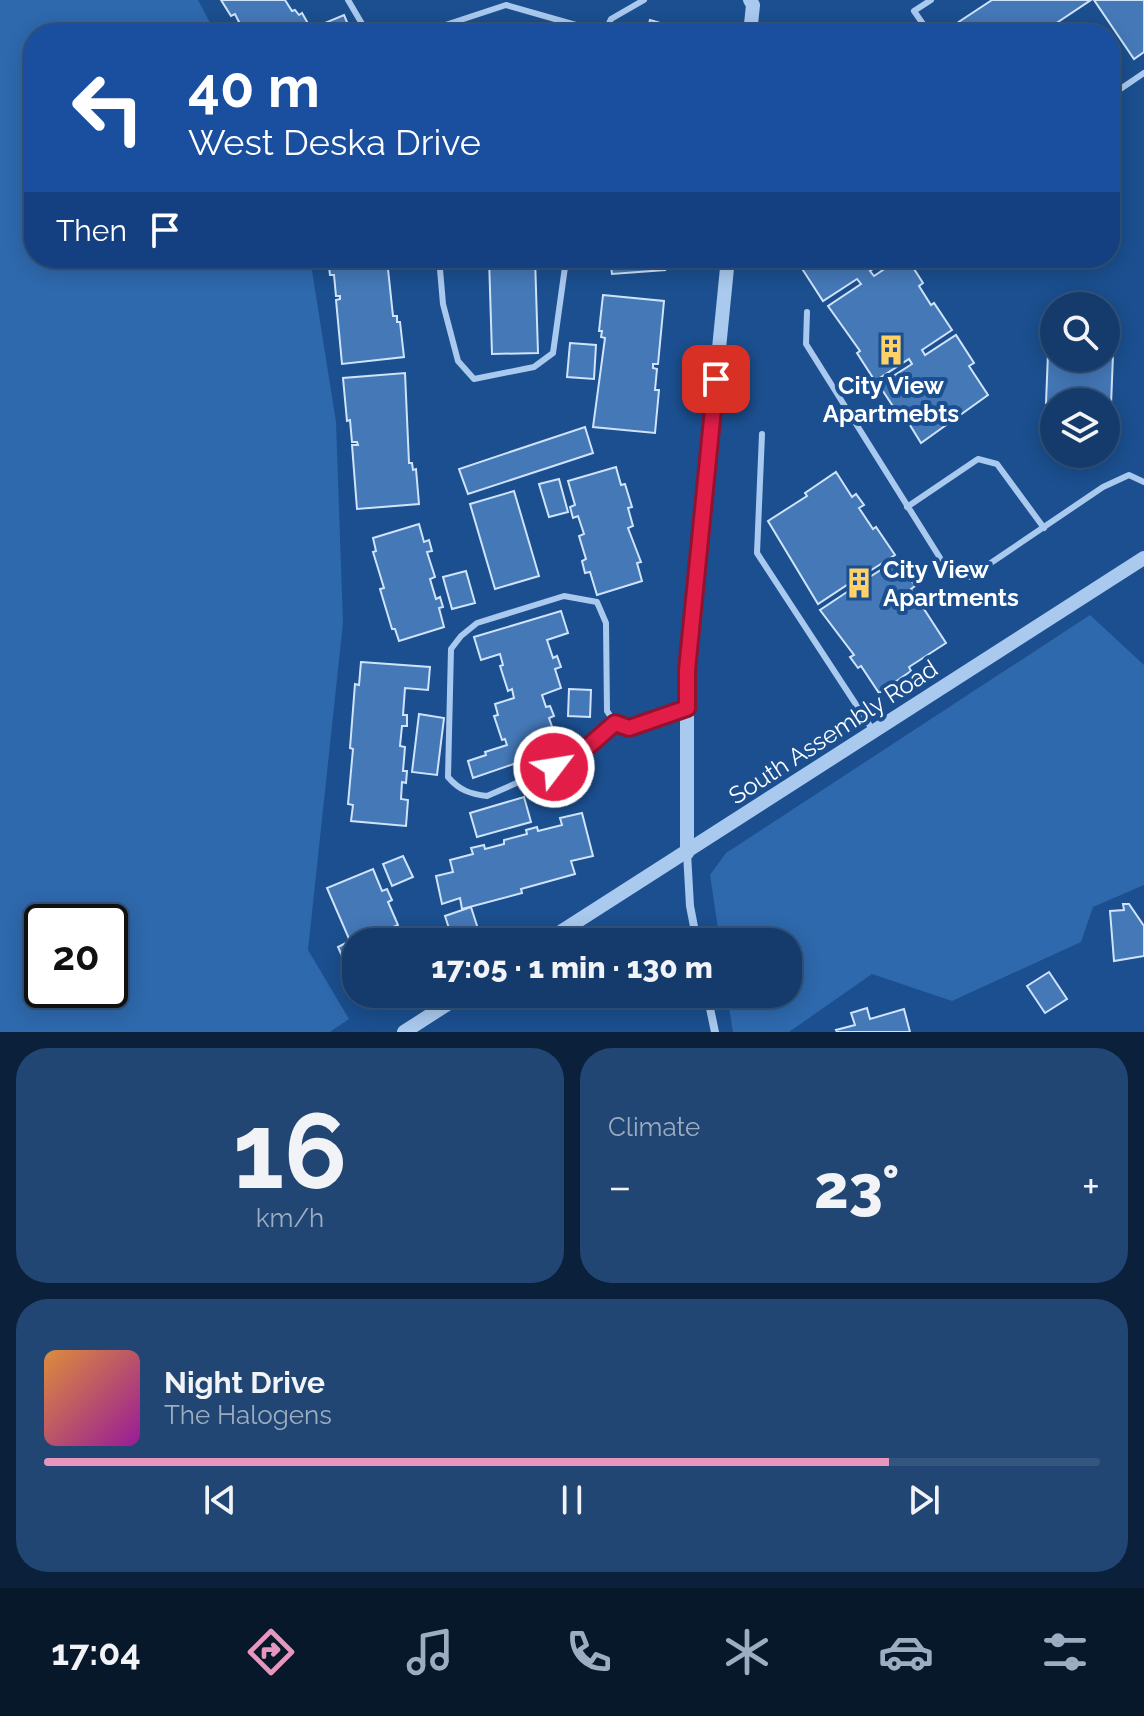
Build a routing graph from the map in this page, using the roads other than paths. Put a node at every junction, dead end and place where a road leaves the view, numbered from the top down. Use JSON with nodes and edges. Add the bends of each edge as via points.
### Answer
{"nodes":[{"id":1,"x":348,"y":0,"type":"edge"},
{"id":2,"x":644,"y":0,"type":"edge"},
{"id":3,"x":931,"y":0,"type":"edge"},
{"id":4,"x":755,"y":2,"type":"edge"},
{"id":5,"x":362,"y":24,"type":"edge"},
{"id":6,"x":448,"y":24,"type":"edge"},
{"id":7,"x":570,"y":24,"type":"edge"},
{"id":8,"x":609,"y":24,"type":"edge"},
{"id":9,"x":752,"y":24,"type":"edge"},
{"id":10,"x":923,"y":24,"type":"edge"},
{"id":11,"x":1144,"y":73,"type":"edge"},
{"id":12,"x":1120,"y":89,"type":"edge"},
{"id":13,"x":440,"y":268,"type":"edge"},
{"id":14,"x":565,"y":268,"type":"edge"},
{"id":15,"x":727,"y":268,"type":"edge"},
{"id":16,"x":807,"y":312,"type":"dead end"},
{"id":17,"x":762,"y":434,"type":"dead end"},
{"id":18,"x":1144,"y":482,"type":"edge"},
{"id":19,"x":907,"y":507,"type":"junction"},
{"id":20,"x":1044,"y":528,"type":"junction"},
{"id":21,"x":1144,"y":558,"type":"edge"},
{"id":22,"x":687,"y":708,"type":"junction"},
{"id":23,"x":615,"y":723,"type":"junction"},
{"id":24,"x":874,"y":732,"type":"junction"},
{"id":25,"x":687,"y":853,"type":"junction"},
{"id":26,"x":567,"y":928,"type":"edge"},
{"id":27,"x":694,"y":928,"type":"edge"},
{"id":28,"x":441,"y":1008,"type":"edge"},
{"id":29,"x":710,"y":1008,"type":"edge"},
{"id":30,"x":404,"y":1032,"type":"edge"},
{"id":31,"x":715,"y":1032,"type":"edge"}],
"edges":[{"from":1,"to":5,"type":"lane"},
{"from":2,"to":8,"type":"lane"},
{"from":3,"to":10,"type":"lane","via":[[914,11]]},
{"from":4,"to":9,"type":"street"},
{"from":6,"to":7,"type":"lane","via":[[506,5]]},
{"from":11,"to":12,"type":"lane"},
{"from":13,"to":14,"type":"lane","via":[[458,361],[474,379],[534,367],[553,353]]},
{"from":15,"to":22,"type":"street"},
{"from":16,"to":19,"type":"lane","via":[[806,344]]},
{"from":17,"to":24,"type":"lane","via":[[757,553]]},
{"from":18,"to":20,"type":"lane","via":[[1129,475]]},
{"from":19,"to":20,"type":"lane","via":[[978,459],[997,464]]},
{"from":19,"to":20,"type":"lane","via":[[952,577],[970,577]]},
{"from":21,"to":24,"type":"street","name":"South Assembly Road"},
{"from":22,"to":23,"type":"lane","via":[[629,728]]},
{"from":22,"to":25,"type":"street"},
{"from":23,"to":23,"type":"lane","via":[[607,711],[606,623],[597,602],[564,596],[477,623],[451,649],[448,777],[472,794],[487,796],[576,757]]},
{"from":24,"to":25,"type":"street","name":"South Assembly Road"},
{"from":25,"to":26,"type":"street","name":"South Assembly Road"},
{"from":25,"to":27,"type":"street"},
{"from":28,"to":30,"type":"street"},
{"from":29,"to":31,"type":"street"}]}
